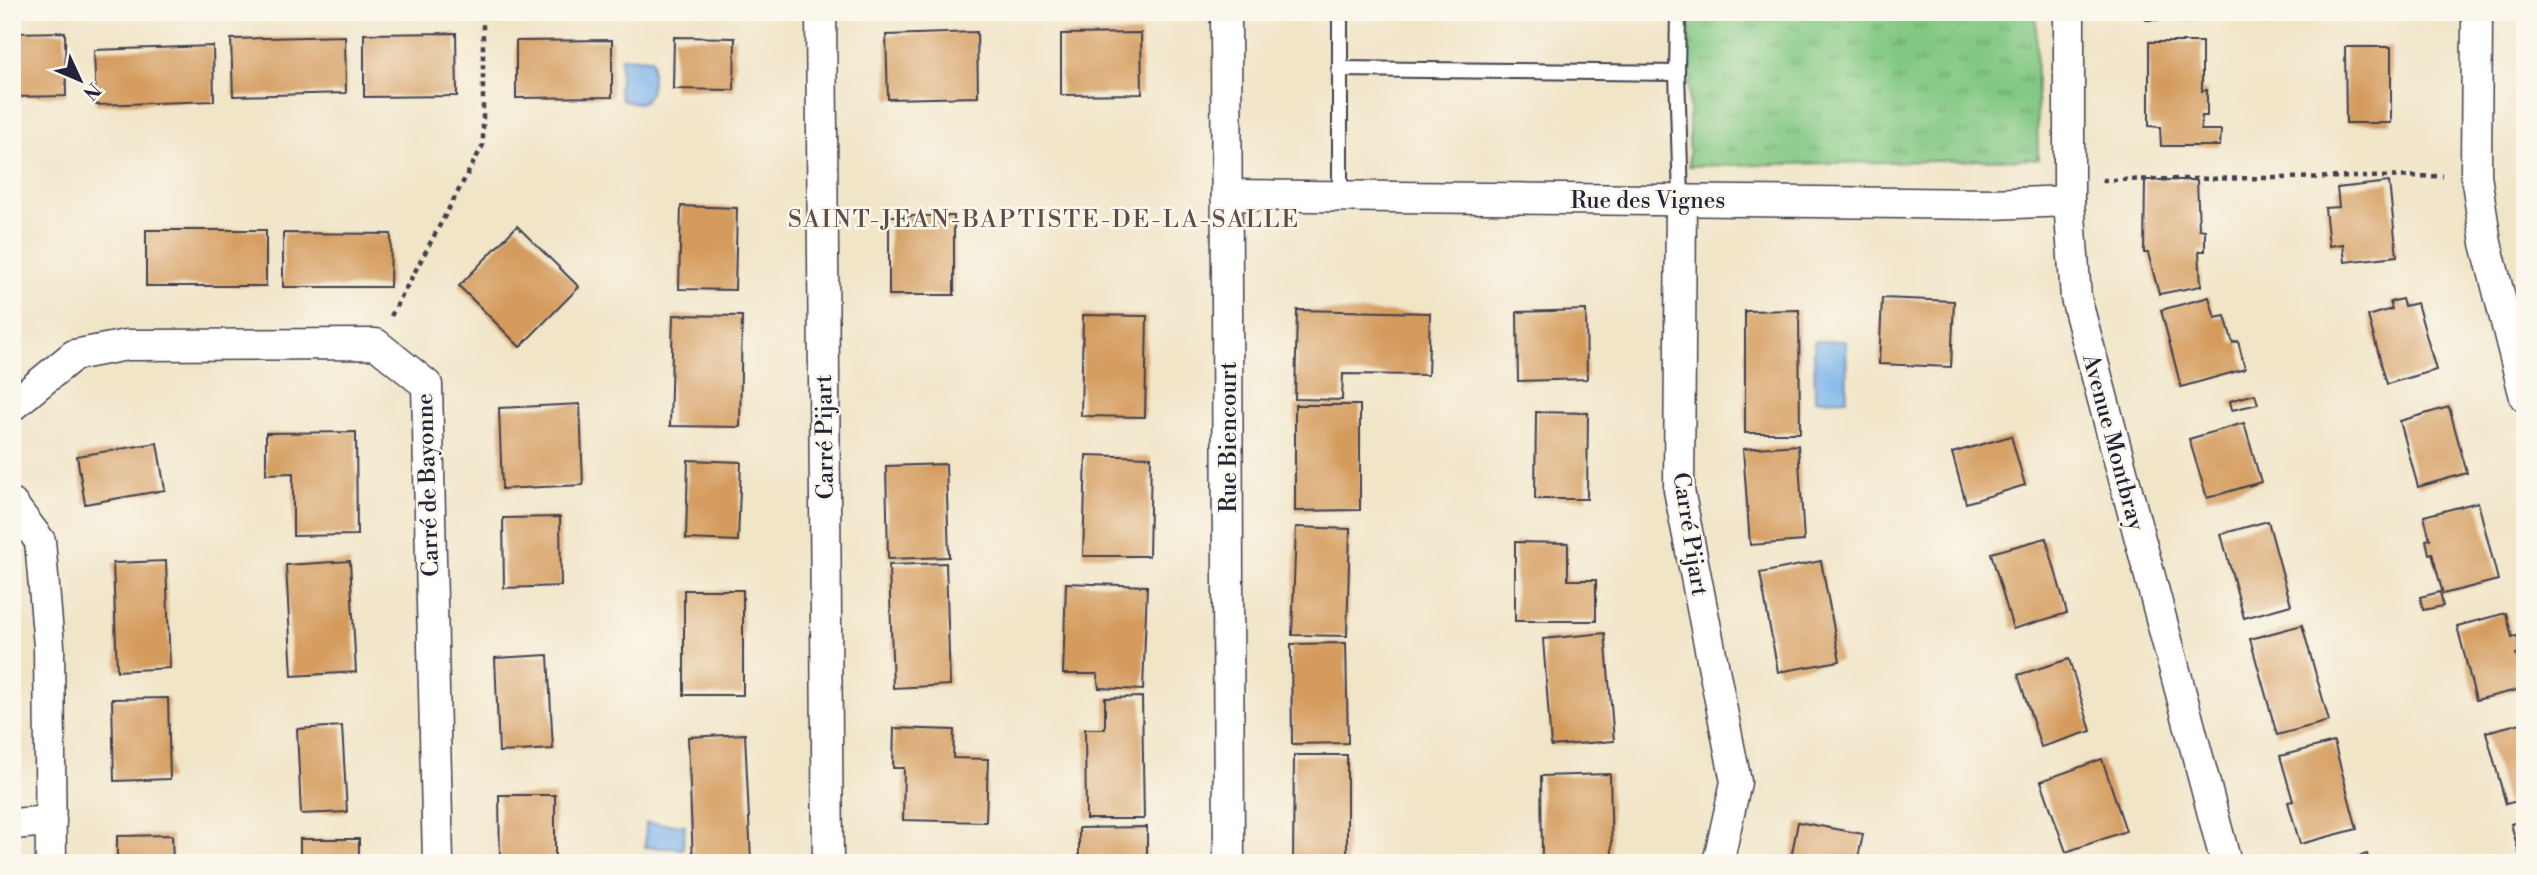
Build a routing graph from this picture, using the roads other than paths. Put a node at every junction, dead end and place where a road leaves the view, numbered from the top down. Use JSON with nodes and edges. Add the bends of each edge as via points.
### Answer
{"nodes":[{"id":1,"x":821,"y":12,"type":"edge"},
{"id":2,"x":1226,"y":12,"type":"edge"},
{"id":3,"x":1340,"y":12,"type":"edge"},
{"id":4,"x":1678,"y":12,"type":"edge"},
{"id":5,"x":2069,"y":12,"type":"edge"},
{"id":6,"x":2477,"y":12,"type":"edge"},
{"id":7,"x":1339,"y":69,"type":"junction"},
{"id":8,"x":1677,"y":72,"type":"junction"},
{"id":9,"x":2070,"y":191,"type":"junction"},
{"id":10,"x":1227,"y":195,"type":"junction"},
{"id":11,"x":1340,"y":198,"type":"junction"},
{"id":12,"x":1681,"y":199,"type":"junction"},
{"id":13,"x":2525,"y":397,"type":"edge"},
{"id":14,"x":12,"y":406,"type":"edge"},
{"id":15,"x":12,"y":503,"type":"edge"},
{"id":16,"x":51,"y":821,"type":"junction"},
{"id":17,"x":12,"y":824,"type":"edge"},
{"id":18,"x":51,"y":863,"type":"edge"},
{"id":19,"x":438,"y":863,"type":"edge"},
{"id":20,"x":828,"y":863,"type":"edge"},
{"id":21,"x":1229,"y":863,"type":"edge"},
{"id":22,"x":1718,"y":863,"type":"edge"},
{"id":23,"x":2226,"y":863,"type":"edge"}],
"edges":[{"from":1,"to":20,"type":"street","name":"Carré Pijart"},
{"from":2,"to":10,"type":"street","name":"Rue Biencourt"},
{"from":3,"to":7,"type":"lane"},
{"from":4,"to":8,"type":"lane"},
{"from":5,"to":9,"type":"street","name":"Avenue Montbray"},
{"from":6,"to":13,"type":"street","via":[[2476,175],[2486,243]]},
{"from":7,"to":8,"type":"lane"},
{"from":7,"to":11,"type":"lane"},
{"from":8,"to":12,"type":"lane"},
{"from":9,"to":12,"type":"street","name":"Rue des Vignes","via":[[1991,204]]},
{"from":9,"to":23,"type":"street","name":"Avenue Montbray","via":[[2076,298]]},
{"from":10,"to":11,"type":"street","name":"Rue des Vignes"},
{"from":10,"to":21,"type":"street","name":"Rue Biencourt"},
{"from":11,"to":12,"type":"street","name":"Rue des Vignes"},
{"from":12,"to":22,"type":"street","name":"Carré Pijart","via":[[1679,490],[1736,782]]},
{"from":14,"to":19,"type":"street","name":"Carré de Bayonne","via":[[74,355],[127,345],[376,344],[427,385]]},
{"from":15,"to":16,"type":"street","via":[[40,541],[49,646]]},
{"from":16,"to":17,"type":"street"},
{"from":16,"to":18,"type":"street"}]}
